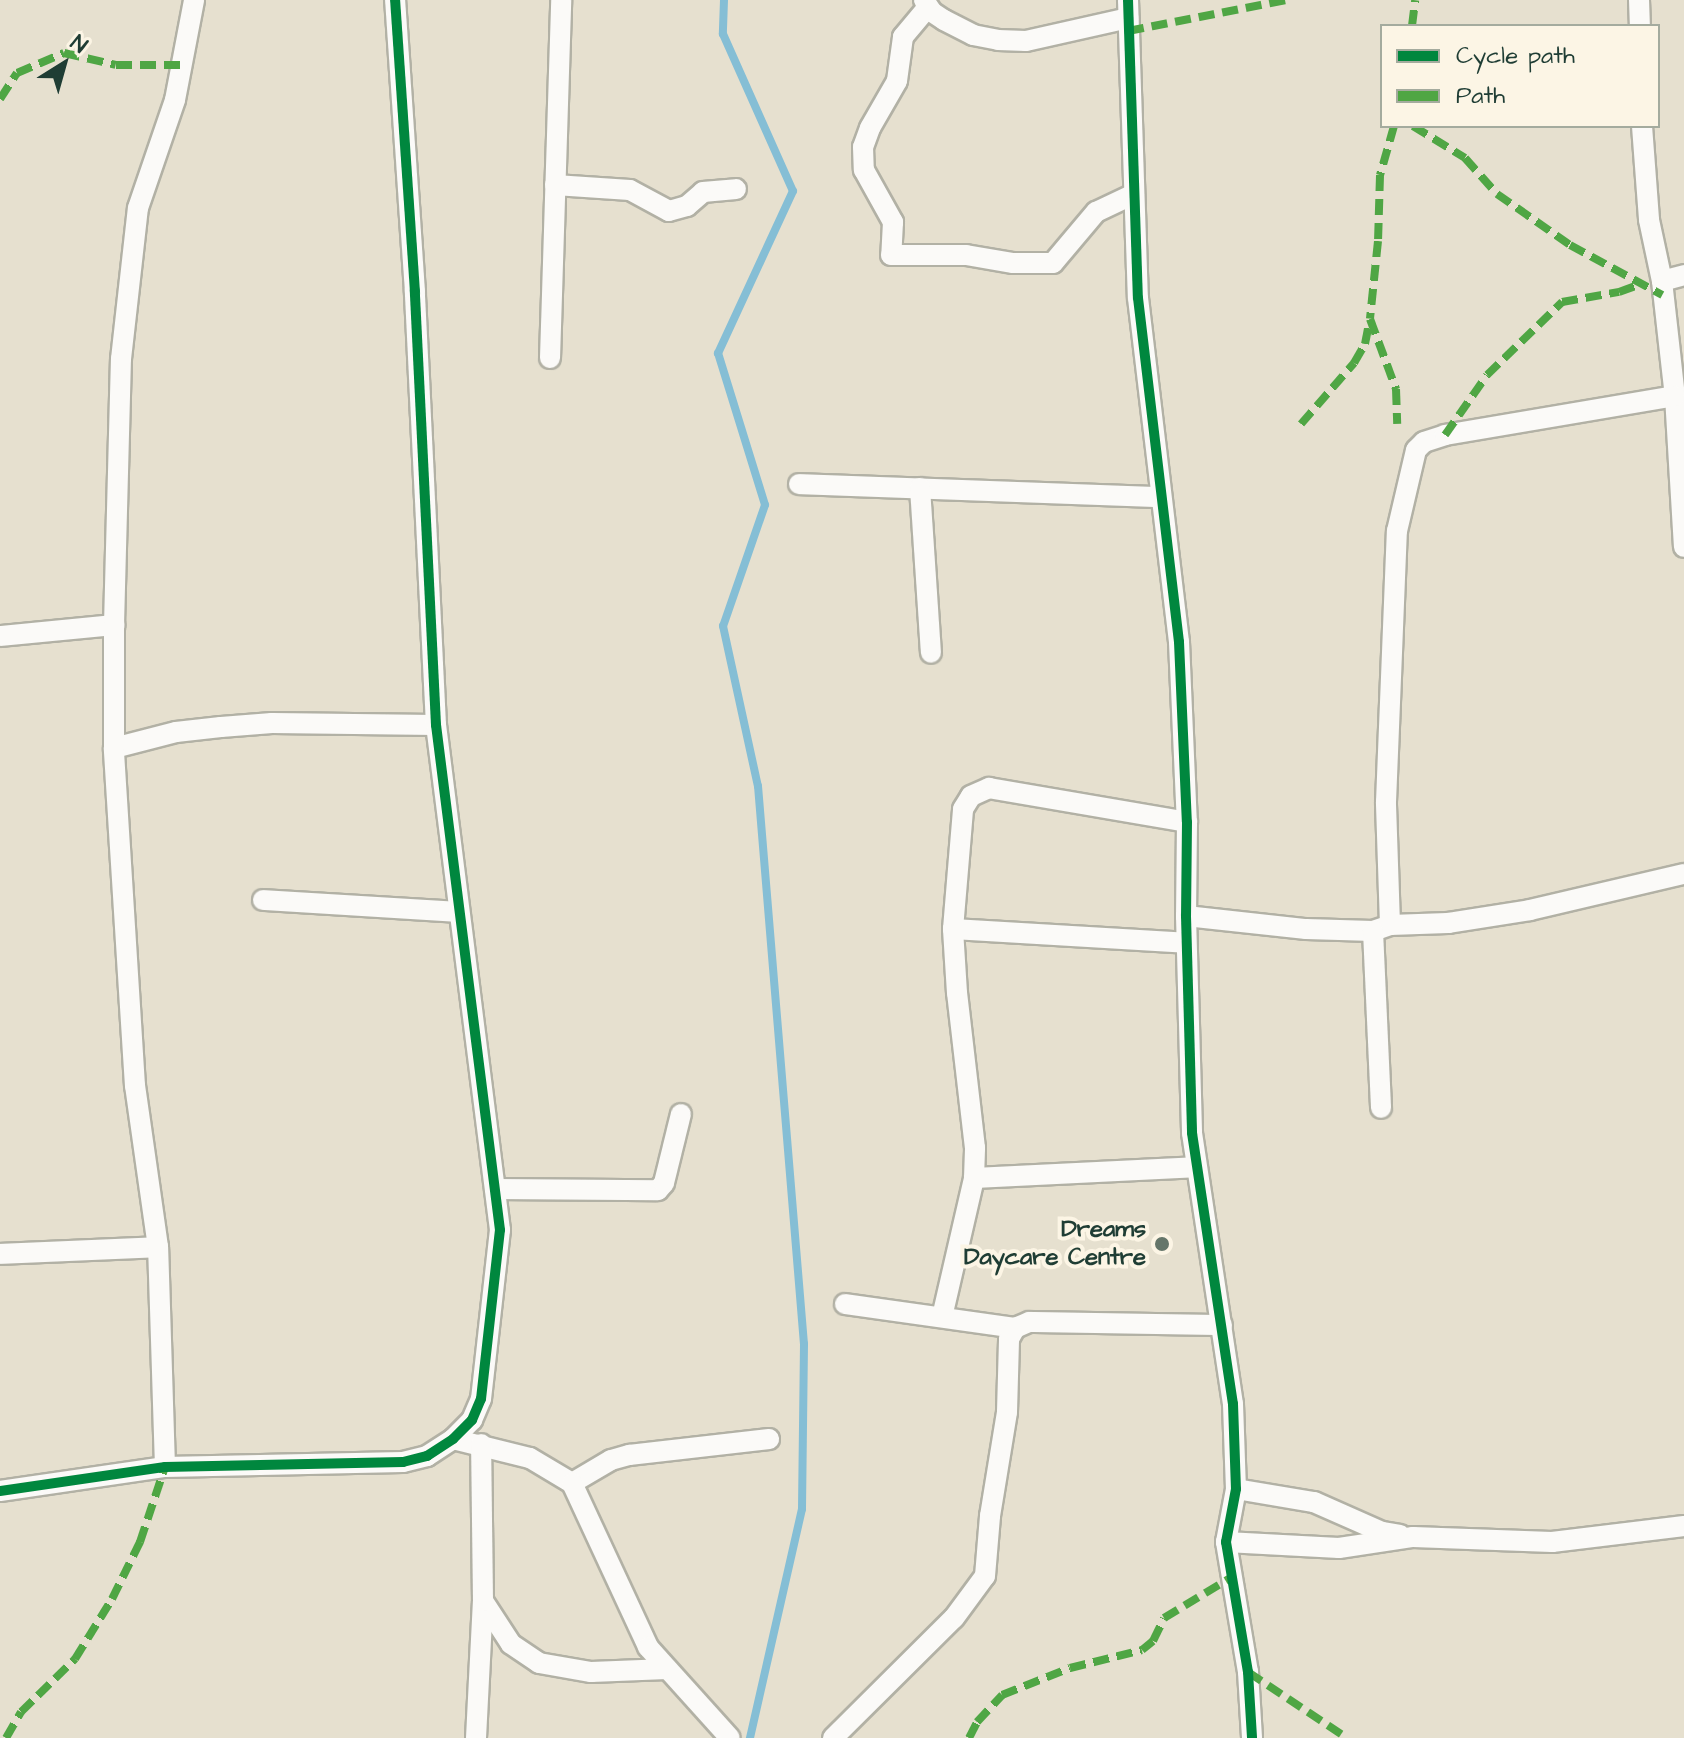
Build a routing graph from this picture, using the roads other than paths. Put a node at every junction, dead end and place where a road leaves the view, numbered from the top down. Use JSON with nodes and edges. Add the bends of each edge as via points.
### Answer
{"nodes":[{"id":1,"x":194,"y":0,"type":"edge"},
{"id":2,"x":395,"y":0,"type":"edge"},
{"id":3,"x":561,"y":0,"type":"edge"},
{"id":4,"x":1639,"y":0,"type":"edge"},
{"id":5,"x":926,"y":4,"type":"edge"},
{"id":6,"x":1128,"y":9,"type":"edge"},
{"id":7,"x":1640,"y":24,"type":"edge"},
{"id":8,"x":1642,"y":128,"type":"edge"},
{"id":9,"x":555,"y":185,"type":"junction"},
{"id":10,"x":736,"y":189,"type":"dead end"},
{"id":11,"x":1134,"y":194,"type":"junction"},
{"id":12,"x":1684,"y":275,"type":"edge"},
{"id":13,"x":1662,"y":281,"type":"junction"},
{"id":14,"x":550,"y":358,"type":"dead end"},
{"id":15,"x":1675,"y":396,"type":"junction"},
{"id":16,"x":799,"y":484,"type":"dead end"},
{"id":17,"x":920,"y":488,"type":"junction"},
{"id":18,"x":1159,"y":497,"type":"junction"},
{"id":19,"x":1684,"y":547,"type":"edge"},
{"id":20,"x":114,"y":625,"type":"junction"},
{"id":21,"x":0,"y":636,"type":"edge"},
{"id":22,"x":931,"y":653,"type":"dead end"},
{"id":23,"x":436,"y":725,"type":"junction"},
{"id":24,"x":114,"y":748,"type":"junction"},
{"id":25,"x":1187,"y":822,"type":"junction"},
{"id":26,"x":1684,"y":874,"type":"edge"},
{"id":27,"x":263,"y":900,"type":"dead end"},
{"id":28,"x":458,"y":912,"type":"junction"},
{"id":29,"x":1186,"y":916,"type":"junction"},
{"id":30,"x":1381,"y":928,"type":"junction"},
{"id":31,"x":953,"y":929,"type":"junction"},
{"id":32,"x":1186,"y":943,"type":"junction"},
{"id":33,"x":1381,"y":1108,"type":"dead end"},
{"id":34,"x":681,"y":1114,"type":"dead end"},
{"id":35,"x":1195,"y":1167,"type":"junction"},
{"id":36,"x":974,"y":1178,"type":"junction"},
{"id":37,"x":495,"y":1189,"type":"junction"},
{"id":38,"x":158,"y":1247,"type":"junction"},
{"id":39,"x":0,"y":1254,"type":"edge"},
{"id":40,"x":845,"y":1304,"type":"dead end"},
{"id":41,"x":942,"y":1317,"type":"junction"},
{"id":42,"x":1222,"y":1325,"type":"junction"},
{"id":43,"x":1015,"y":1328,"type":"junction"},
{"id":44,"x":453,"y":1439,"type":"junction"},
{"id":45,"x":769,"y":1439,"type":"dead end"},
{"id":46,"x":481,"y":1444,"type":"junction"},
{"id":47,"x":165,"y":1467,"type":"junction"},
{"id":48,"x":572,"y":1483,"type":"junction"},
{"id":49,"x":1236,"y":1489,"type":"junction"},
{"id":50,"x":0,"y":1491,"type":"edge"},
{"id":51,"x":1684,"y":1526,"type":"edge"},
{"id":52,"x":1413,"y":1537,"type":"junction"},
{"id":53,"x":1226,"y":1542,"type":"junction"},
{"id":54,"x":483,"y":1601,"type":"junction"},
{"id":55,"x":667,"y":1669,"type":"junction"},
{"id":56,"x":476,"y":1738,"type":"edge"},
{"id":57,"x":730,"y":1738,"type":"edge"},
{"id":58,"x":833,"y":1738,"type":"edge"},
{"id":59,"x":1252,"y":1738,"type":"edge"}],
"edges":[{"from":1,"to":20,"type":"street","via":[[175,100],[138,208],[121,359]]},
{"from":2,"to":23,"type":"street"},
{"from":3,"to":9,"type":"street"},
{"from":4,"to":7,"type":"street"},
{"from":5,"to":6,"type":"street","via":[[973,35],[1026,41]]},
{"from":5,"to":11,"type":"street","via":[[903,37],[897,81],[863,147],[864,170],[893,222],[891,255],[1053,263],[1096,212]]},
{"from":6,"to":11,"type":"street"},
{"from":8,"to":13,"type":"street","via":[[1649,220]]},
{"from":9,"to":10,"type":"street","via":[[630,190],[669,211],[687,206],[703,192]]},
{"from":9,"to":14,"type":"street"},
{"from":11,"to":18,"type":"street","via":[[1138,298]]},
{"from":12,"to":13,"type":"street"},
{"from":13,"to":15,"type":"street"},
{"from":15,"to":19,"type":"street"},
{"from":15,"to":30,"type":"street","via":[[1445,435],[1416,450],[1397,531]]},
{"from":16,"to":17,"type":"street"},
{"from":17,"to":18,"type":"street"},
{"from":17,"to":22,"type":"street"},
{"from":18,"to":25,"type":"street","via":[[1179,642]]},
{"from":20,"to":21,"type":"street"},
{"from":20,"to":24,"type":"street"},
{"from":23,"to":24,"type":"street","via":[[272,723],[176,732]]},
{"from":23,"to":28,"type":"street"},
{"from":24,"to":38,"type":"street","via":[[135,1086]]},
{"from":25,"to":29,"type":"street"},
{"from":25,"to":31,"type":"street","via":[[1091,803],[979,790],[963,809]]},
{"from":26,"to":30,"type":"street","via":[[1530,910]]},
{"from":27,"to":28,"type":"street"},
{"from":28,"to":37,"type":"street"},
{"from":29,"to":30,"type":"street","via":[[1306,929]]},
{"from":29,"to":32,"type":"street"},
{"from":30,"to":33,"type":"street"},
{"from":31,"to":32,"type":"street"},
{"from":31,"to":36,"type":"street"},
{"from":32,"to":35,"type":"street"},
{"from":34,"to":37,"type":"street","via":[[658,1190]]},
{"from":35,"to":36,"type":"street"},
{"from":35,"to":42,"type":"street"},
{"from":36,"to":41,"type":"street"},
{"from":37,"to":44,"type":"street","via":[[500,1230],[481,1399],[472,1420]]},
{"from":38,"to":39,"type":"street"},
{"from":38,"to":47,"type":"street"},
{"from":40,"to":41,"type":"street"},
{"from":41,"to":43,"type":"street"},
{"from":42,"to":43,"type":"street","via":[[1029,1322]]},
{"from":42,"to":49,"type":"street","via":[[1233,1404]]},
{"from":43,"to":58,"type":"street","via":[[1009,1339],[1007,1412],[985,1576],[954,1618]]},
{"from":44,"to":46,"type":"street"},
{"from":44,"to":47,"type":"street","via":[[427,1456],[403,1462]]},
{"from":45,"to":48,"type":"street","via":[[629,1455]]},
{"from":46,"to":48,"type":"street","via":[[530,1458]]},
{"from":46,"to":54,"type":"street"},
{"from":47,"to":50,"type":"street"},
{"from":48,"to":55,"type":"street","via":[[637,1628]]},
{"from":49,"to":52,"type":"street","via":[[1314,1502],[1382,1532]]},
{"from":49,"to":53,"type":"street"},
{"from":51,"to":52,"type":"street","via":[[1552,1542]]},
{"from":52,"to":53,"type":"street","via":[[1339,1548]]},
{"from":53,"to":59,"type":"street","via":[[1248,1672]]},
{"from":54,"to":55,"type":"street","via":[[511,1644],[539,1663],[591,1672]]},
{"from":54,"to":56,"type":"street"},
{"from":55,"to":57,"type":"street"}]}
